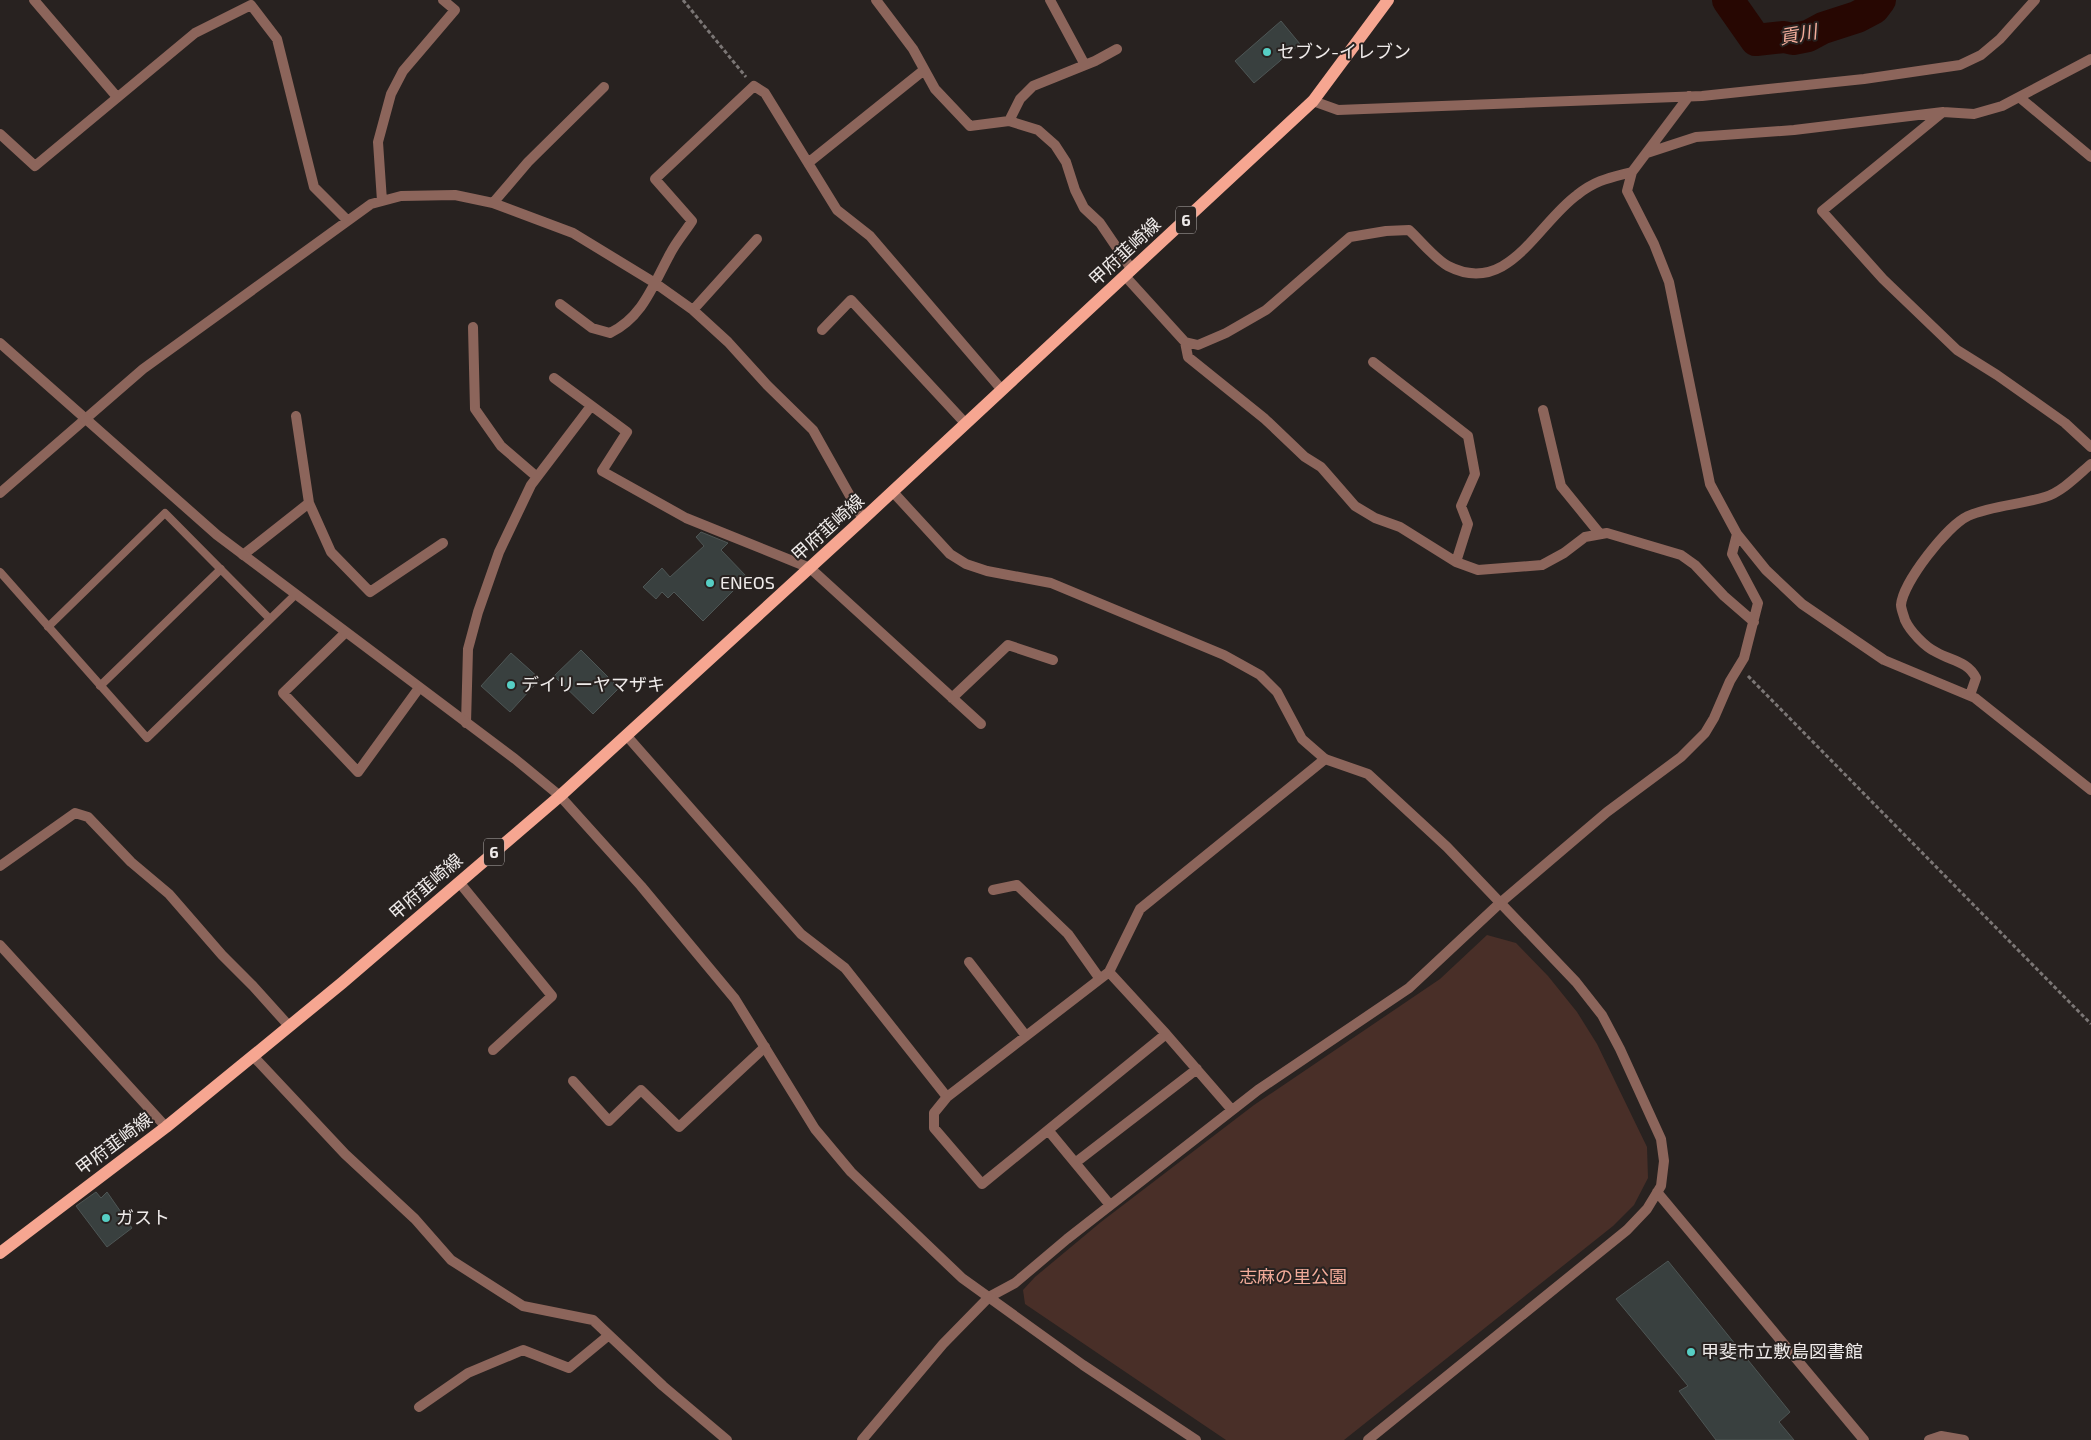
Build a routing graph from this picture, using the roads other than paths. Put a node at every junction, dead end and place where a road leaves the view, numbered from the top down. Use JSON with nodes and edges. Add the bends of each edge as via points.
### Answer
{"nodes":[{"id":1,"x":34,"y":0,"type":"edge"},
{"id":2,"x":443,"y":0,"type":"edge"},
{"id":3,"x":876,"y":0,"type":"edge"},
{"id":4,"x":1050,"y":0,"type":"edge"},
{"id":5,"x":1388,"y":0,"type":"edge"},
{"id":6,"x":2035,"y":0,"type":"edge"},
{"id":7,"x":249,"y":2,"type":"edge"},
{"id":8,"x":1117,"y":49,"type":"dead end"},
{"id":9,"x":2091,"y":58,"type":"edge"},
{"id":10,"x":1085,"y":65,"type":"junction"},
{"id":11,"x":924,"y":70,"type":"junction"},
{"id":12,"x":604,"y":87,"type":"dead end"},
{"id":13,"x":1689,"y":96,"type":"junction"},
{"id":14,"x":117,"y":97,"type":"junction"},
{"id":15,"x":2018,"y":97,"type":"junction"},
{"id":16,"x":1313,"y":101,"type":"junction"},
{"id":17,"x":1943,"y":112,"type":"junction"},
{"id":18,"x":1009,"y":121,"type":"junction"},
{"id":19,"x":0,"y":134,"type":"edge"},
{"id":20,"x":1647,"y":153,"type":"junction"},
{"id":21,"x":2091,"y":157,"type":"edge"},
{"id":22,"x":808,"y":163,"type":"junction"},
{"id":23,"x":1632,"y":172,"type":"junction"},
{"id":24,"x":382,"y":201,"type":"junction"},
{"id":25,"x":493,"y":203,"type":"junction"},
{"id":26,"x":347,"y":220,"type":"junction"},
{"id":27,"x":757,"y":239,"type":"dead end"},
{"id":28,"x":1128,"y":273,"type":"junction"},
{"id":29,"x":655,"y":283,"type":"junction"},
{"id":30,"x":560,"y":304,"type":"dead end"},
{"id":31,"x":692,"y":310,"type":"junction"},
{"id":32,"x":473,"y":327,"type":"dead end"},
{"id":33,"x":822,"y":330,"type":"dead end"},
{"id":34,"x":1185,"y":342,"type":"junction"},
{"id":35,"x":0,"y":343,"type":"edge"},
{"id":36,"x":1373,"y":362,"type":"dead end"},
{"id":37,"x":554,"y":378,"type":"dead end"},
{"id":38,"x":1002,"y":390,"type":"junction"},
{"id":39,"x":591,"y":406,"type":"junction"},
{"id":40,"x":1543,"y":410,"type":"dead end"},
{"id":41,"x":296,"y":416,"type":"dead end"},
{"id":42,"x":86,"y":420,"type":"junction"},
{"id":43,"x":966,"y":424,"type":"junction"},
{"id":44,"x":2091,"y":447,"type":"edge"},
{"id":45,"x":2091,"y":464,"type":"edge"},
{"id":46,"x":537,"y":477,"type":"junction"},
{"id":47,"x":893,"y":492,"type":"junction"},
{"id":48,"x":0,"y":493,"type":"edge"},
{"id":49,"x":309,"y":503,"type":"junction"},
{"id":50,"x":864,"y":520,"type":"junction"},
{"id":51,"x":1600,"y":534,"type":"junction"},
{"id":52,"x":1737,"y":534,"type":"junction"},
{"id":53,"x":443,"y":543,"type":"dead end"},
{"id":54,"x":243,"y":555,"type":"junction"},
{"id":55,"x":1456,"y":562,"type":"junction"},
{"id":56,"x":810,"y":568,"type":"junction"},
{"id":57,"x":220,"y":569,"type":"junction"},
{"id":58,"x":0,"y":572,"type":"edge"},
{"id":59,"x":295,"y":595,"type":"junction"},
{"id":60,"x":270,"y":619,"type":"junction"},
{"id":61,"x":1754,"y":622,"type":"junction"},
{"id":62,"x":48,"y":627,"type":"junction"},
{"id":63,"x":345,"y":633,"type":"junction"},
{"id":64,"x":1053,"y":660,"type":"dead end"},
{"id":65,"x":100,"y":686,"type":"junction"},
{"id":66,"x":420,"y":688,"type":"junction"},
{"id":67,"x":1970,"y":695,"type":"junction"},
{"id":68,"x":952,"y":698,"type":"junction"},
{"id":69,"x":466,"y":723,"type":"junction"},
{"id":70,"x":981,"y":724,"type":"dead end"},
{"id":71,"x":626,"y":735,"type":"junction"},
{"id":72,"x":1326,"y":759,"type":"junction"},
{"id":73,"x":2091,"y":790,"type":"edge"},
{"id":74,"x":560,"y":796,"type":"junction"},
{"id":75,"x":0,"y":866,"type":"edge"},
{"id":76,"x":459,"y":882,"type":"junction"},
{"id":77,"x":993,"y":890,"type":"dead end"},
{"id":78,"x":1500,"y":903,"type":"junction"},
{"id":79,"x":0,"y":945,"type":"edge"},
{"id":80,"x":969,"y":962,"type":"dead end"},
{"id":81,"x":1108,"y":972,"type":"junction"},
{"id":82,"x":1100,"y":979,"type":"junction"},
{"id":83,"x":289,"y":1026,"type":"junction"},
{"id":84,"x":1166,"y":1034,"type":"junction"},
{"id":85,"x":1026,"y":1036,"type":"junction"},
{"id":86,"x":765,"y":1047,"type":"junction"},
{"id":87,"x":493,"y":1050,"type":"dead end"},
{"id":88,"x":253,"y":1056,"type":"junction"},
{"id":89,"x":1197,"y":1069,"type":"junction"},
{"id":90,"x":573,"y":1081,"type":"dead end"},
{"id":91,"x":947,"y":1097,"type":"junction"},
{"id":92,"x":1232,"y":1110,"type":"junction"},
{"id":93,"x":166,"y":1127,"type":"junction"},
{"id":94,"x":1048,"y":1130,"type":"junction"},
{"id":95,"x":1075,"y":1163,"type":"junction"},
{"id":96,"x":1657,"y":1192,"type":"junction"},
{"id":97,"x":1110,"y":1205,"type":"junction"},
{"id":98,"x":0,"y":1253,"type":"edge"},
{"id":99,"x":988,"y":1297,"type":"junction"},
{"id":100,"x":609,"y":1335,"type":"junction"},
{"id":101,"x":419,"y":1407,"type":"dead end"},
{"id":102,"x":727,"y":1440,"type":"edge"},
{"id":103,"x":862,"y":1440,"type":"edge"},
{"id":104,"x":1196,"y":1440,"type":"edge"},
{"id":105,"x":1368,"y":1440,"type":"edge"},
{"id":106,"x":1864,"y":1440,"type":"edge"},
{"id":107,"x":1929,"y":1440,"type":"edge"},
{"id":108,"x":1964,"y":1440,"type":"edge"}],
"edges":[{"from":1,"to":14,"type":"street"},
{"from":2,"to":24,"type":"street","via":[[455,10],[403,71],[391,94],[378,142]]},
{"from":3,"to":11,"type":"street","via":[[913,49]]},
{"from":4,"to":10,"type":"street"},
{"from":5,"to":16,"type":"main road","name":"甲府韮崎線","number":"6"},
{"from":6,"to":13,"type":"street","via":[[2000,39],[1981,55],[1960,65],[1864,79]]},
{"from":7,"to":14,"type":"street","via":[[195,33]]},
{"from":7,"to":26,"type":"street","via":[[277,40],[314,187]]},
{"from":8,"to":10,"type":"street"},
{"from":9,"to":15,"type":"street"},
{"from":10,"to":18,"type":"street","via":[[1033,86],[1020,99]]},
{"from":11,"to":18,"type":"street","via":[[935,89],[970,126]]},
{"from":11,"to":22,"type":"street"},
{"from":12,"to":25,"type":"street","via":[[528,162]]},
{"from":13,"to":16,"type":"street","via":[[1338,110]]},
{"from":13,"to":20,"type":"street"},
{"from":14,"to":19,"type":"street","via":[[35,166]]},
{"from":15,"to":17,"type":"street","via":[[2002,106],[1974,114]]},
{"from":15,"to":21,"type":"street"},
{"from":16,"to":28,"type":"main road","name":"甲府韮崎線","number":"6"},
{"from":17,"to":20,"type":"street","via":[[1794,130],[1696,137]]},
{"from":17,"to":44,"type":"street","via":[[1822,211],[1883,279],[1958,350],[2065,423]]},
{"from":18,"to":28,"type":"street","via":[[1038,130],[1055,145],[1066,162],[1084,208],[1100,223]]},
{"from":20,"to":23,"type":"street"},
{"from":22,"to":29,"type":"street","via":[[765,94],[754,86],[655,179],[692,221],[671,251]]},
{"from":22,"to":38,"type":"street","via":[[837,210],[870,236]]},
{"from":23,"to":34,"type":"street","via":[[1600,180],[1575,196],[1515,258],[1494,271],[1470,274],[1447,265],[1409,230],[1350,237],[1266,310],[1198,346]]},
{"from":23,"to":52,"type":"street","via":[[1626,191],[1654,244],[1669,282],[1710,484]]},
{"from":24,"to":25,"type":"street","via":[[402,196],[456,195]]},
{"from":24,"to":26,"type":"street","via":[[371,204]]},
{"from":25,"to":29,"type":"street","via":[[573,233]]},
{"from":26,"to":42,"type":"street","via":[[143,369]]},
{"from":27,"to":31,"type":"street"},
{"from":28,"to":34,"type":"street"},
{"from":28,"to":38,"type":"main road","name":"甲府韮崎線","number":"6"},
{"from":29,"to":30,"type":"street","via":[[640,310],[621,328],[610,333],[592,328]]},
{"from":29,"to":31,"type":"street"},
{"from":31,"to":50,"type":"street","via":[[728,342],[813,430]]},
{"from":32,"to":46,"type":"street","via":[[475,409],[501,446]]},
{"from":33,"to":43,"type":"street","via":[[851,300]]},
{"from":34,"to":55,"type":"street","via":[[1188,356],[1265,419],[1305,457],[1321,467],[1354,506],[1400,527]]},
{"from":35,"to":42,"type":"street"},
{"from":36,"to":55,"type":"street","via":[[1468,436],[1475,474],[1461,506],[1468,524]]},
{"from":37,"to":39,"type":"street"},
{"from":38,"to":43,"type":"main road","name":"甲府韮崎線","number":"6"},
{"from":39,"to":46,"type":"street"},
{"from":39,"to":56,"type":"street","via":[[627,432],[602,471],[686,518]]},
{"from":40,"to":51,"type":"street","via":[[1561,486]]},
{"from":41,"to":49,"type":"street"},
{"from":42,"to":48,"type":"street"},
{"from":42,"to":54,"type":"street"},
{"from":43,"to":47,"type":"main road","name":"甲府韮崎線","number":"6"},
{"from":45,"to":67,"type":"street","via":[[2047,496],[1967,517],[1949,532],[1907,585],[1901,606],[1906,622],[1935,652],[1971,669],[1976,678]]},
{"from":46,"to":69,"type":"street","via":[[499,552],[478,612],[468,648]]},
{"from":47,"to":50,"type":"main road","name":"甲府韮崎線","number":"6"},
{"from":47,"to":72,"type":"street","via":[[950,554],[966,564],[1051,583],[1224,655],[1260,675],[1277,692],[1302,739]]},
{"from":49,"to":53,"type":"street","via":[[331,552],[370,592]]},
{"from":49,"to":54,"type":"street"},
{"from":50,"to":56,"type":"main road","name":"甲府韮崎線","number":"6"},
{"from":51,"to":55,"type":"street","via":[[1585,537],[1542,565],[1478,570]]},
{"from":51,"to":61,"type":"street","via":[[1607,533],[1681,555]]},
{"from":52,"to":61,"type":"street","via":[[1732,554],[1758,603]]},
{"from":52,"to":67,"type":"street","via":[[1766,570],[1802,604],[1884,660]]},
{"from":54,"to":59,"type":"street"},
{"from":56,"to":68,"type":"street"},
{"from":56,"to":71,"type":"main road","name":"甲府韮崎線","number":"6"},
{"from":57,"to":60,"type":"lane"},
{"from":57,"to":62,"type":"lane","via":[[165,513]]},
{"from":57,"to":65,"type":"lane"},
{"from":58,"to":62,"type":"lane"},
{"from":59,"to":60,"type":"lane"},
{"from":59,"to":63,"type":"street"},
{"from":60,"to":65,"type":"lane","via":[[147,738]]},
{"from":61,"to":78,"type":"street","via":[[1744,658],[1705,732],[1681,757],[1607,812]]},
{"from":62,"to":65,"type":"lane"},
{"from":63,"to":66,"type":"street"},
{"from":63,"to":66,"type":"street","via":[[284,693],[358,772]]},
{"from":64,"to":68,"type":"street","via":[[1008,645]]},
{"from":66,"to":69,"type":"street"},
{"from":67,"to":73,"type":"street"},
{"from":68,"to":70,"type":"street"},
{"from":69,"to":74,"type":"street"},
{"from":71,"to":74,"type":"main road","name":"甲府韮崎線","number":"6"},
{"from":71,"to":91,"type":"street","via":[[800,934],[844,968]]},
{"from":72,"to":78,"type":"street","via":[[1373,778],[1447,847]]},
{"from":72,"to":81,"type":"street","via":[[1140,909]]},
{"from":74,"to":76,"type":"main road","name":"甲府韮崎線","number":"6"},
{"from":74,"to":86,"type":"street","via":[[641,886],[735,1000]]},
{"from":75,"to":83,"type":"street","via":[[75,813],[88,817],[131,862],[169,894]]},
{"from":76,"to":83,"type":"main road","name":"甲府韮崎線","number":"6"},
{"from":76,"to":87,"type":"street","via":[[552,996]]},
{"from":77,"to":82,"type":"street","via":[[1017,885],[1068,934]]},
{"from":78,"to":92,"type":"street","via":[[1409,988]]},
{"from":78,"to":96,"type":"street","via":[[1576,982],[1602,1015],[1661,1138],[1664,1161],[1661,1186]]},
{"from":79,"to":93,"type":"street"},
{"from":80,"to":85,"type":"street"},
{"from":81,"to":82,"type":"street"},
{"from":81,"to":84,"type":"street"},
{"from":82,"to":85,"type":"street"},
{"from":83,"to":88,"type":"main road","name":"甲府韮崎線","number":"6"},
{"from":84,"to":89,"type":"street"},
{"from":84,"to":94,"type":"street"},
{"from":85,"to":91,"type":"street"},
{"from":86,"to":90,"type":"street","via":[[678,1127],[641,1090],[608,1121]]},
{"from":86,"to":99,"type":"street","via":[[815,1129],[851,1172],[962,1278]]},
{"from":88,"to":93,"type":"main road","name":"甲府韮崎線","number":"6"},
{"from":88,"to":100,"type":"street","via":[[345,1154],[415,1219],[451,1260],[523,1306],[593,1320]]},
{"from":89,"to":92,"type":"street"},
{"from":89,"to":95,"type":"street"},
{"from":91,"to":94,"type":"street","via":[[934,1113],[934,1128],[982,1184]]},
{"from":92,"to":97,"type":"street"},
{"from":93,"to":98,"type":"main road","name":"甲府韮崎線","number":"6"},
{"from":94,"to":95,"type":"street"},
{"from":95,"to":97,"type":"street"},
{"from":96,"to":105,"type":"street","via":[[1647,1209],[1627,1230]]},
{"from":96,"to":106,"type":"street"},
{"from":97,"to":99,"type":"street","via":[[1015,1283]]},
{"from":99,"to":103,"type":"street","via":[[943,1344]]},
{"from":99,"to":104,"type":"street"},
{"from":100,"to":101,"type":"street","via":[[569,1368],[523,1350],[468,1374]]},
{"from":100,"to":102,"type":"street"},
{"from":107,"to":108,"type":"street","via":[[1941,1436]]}]}
